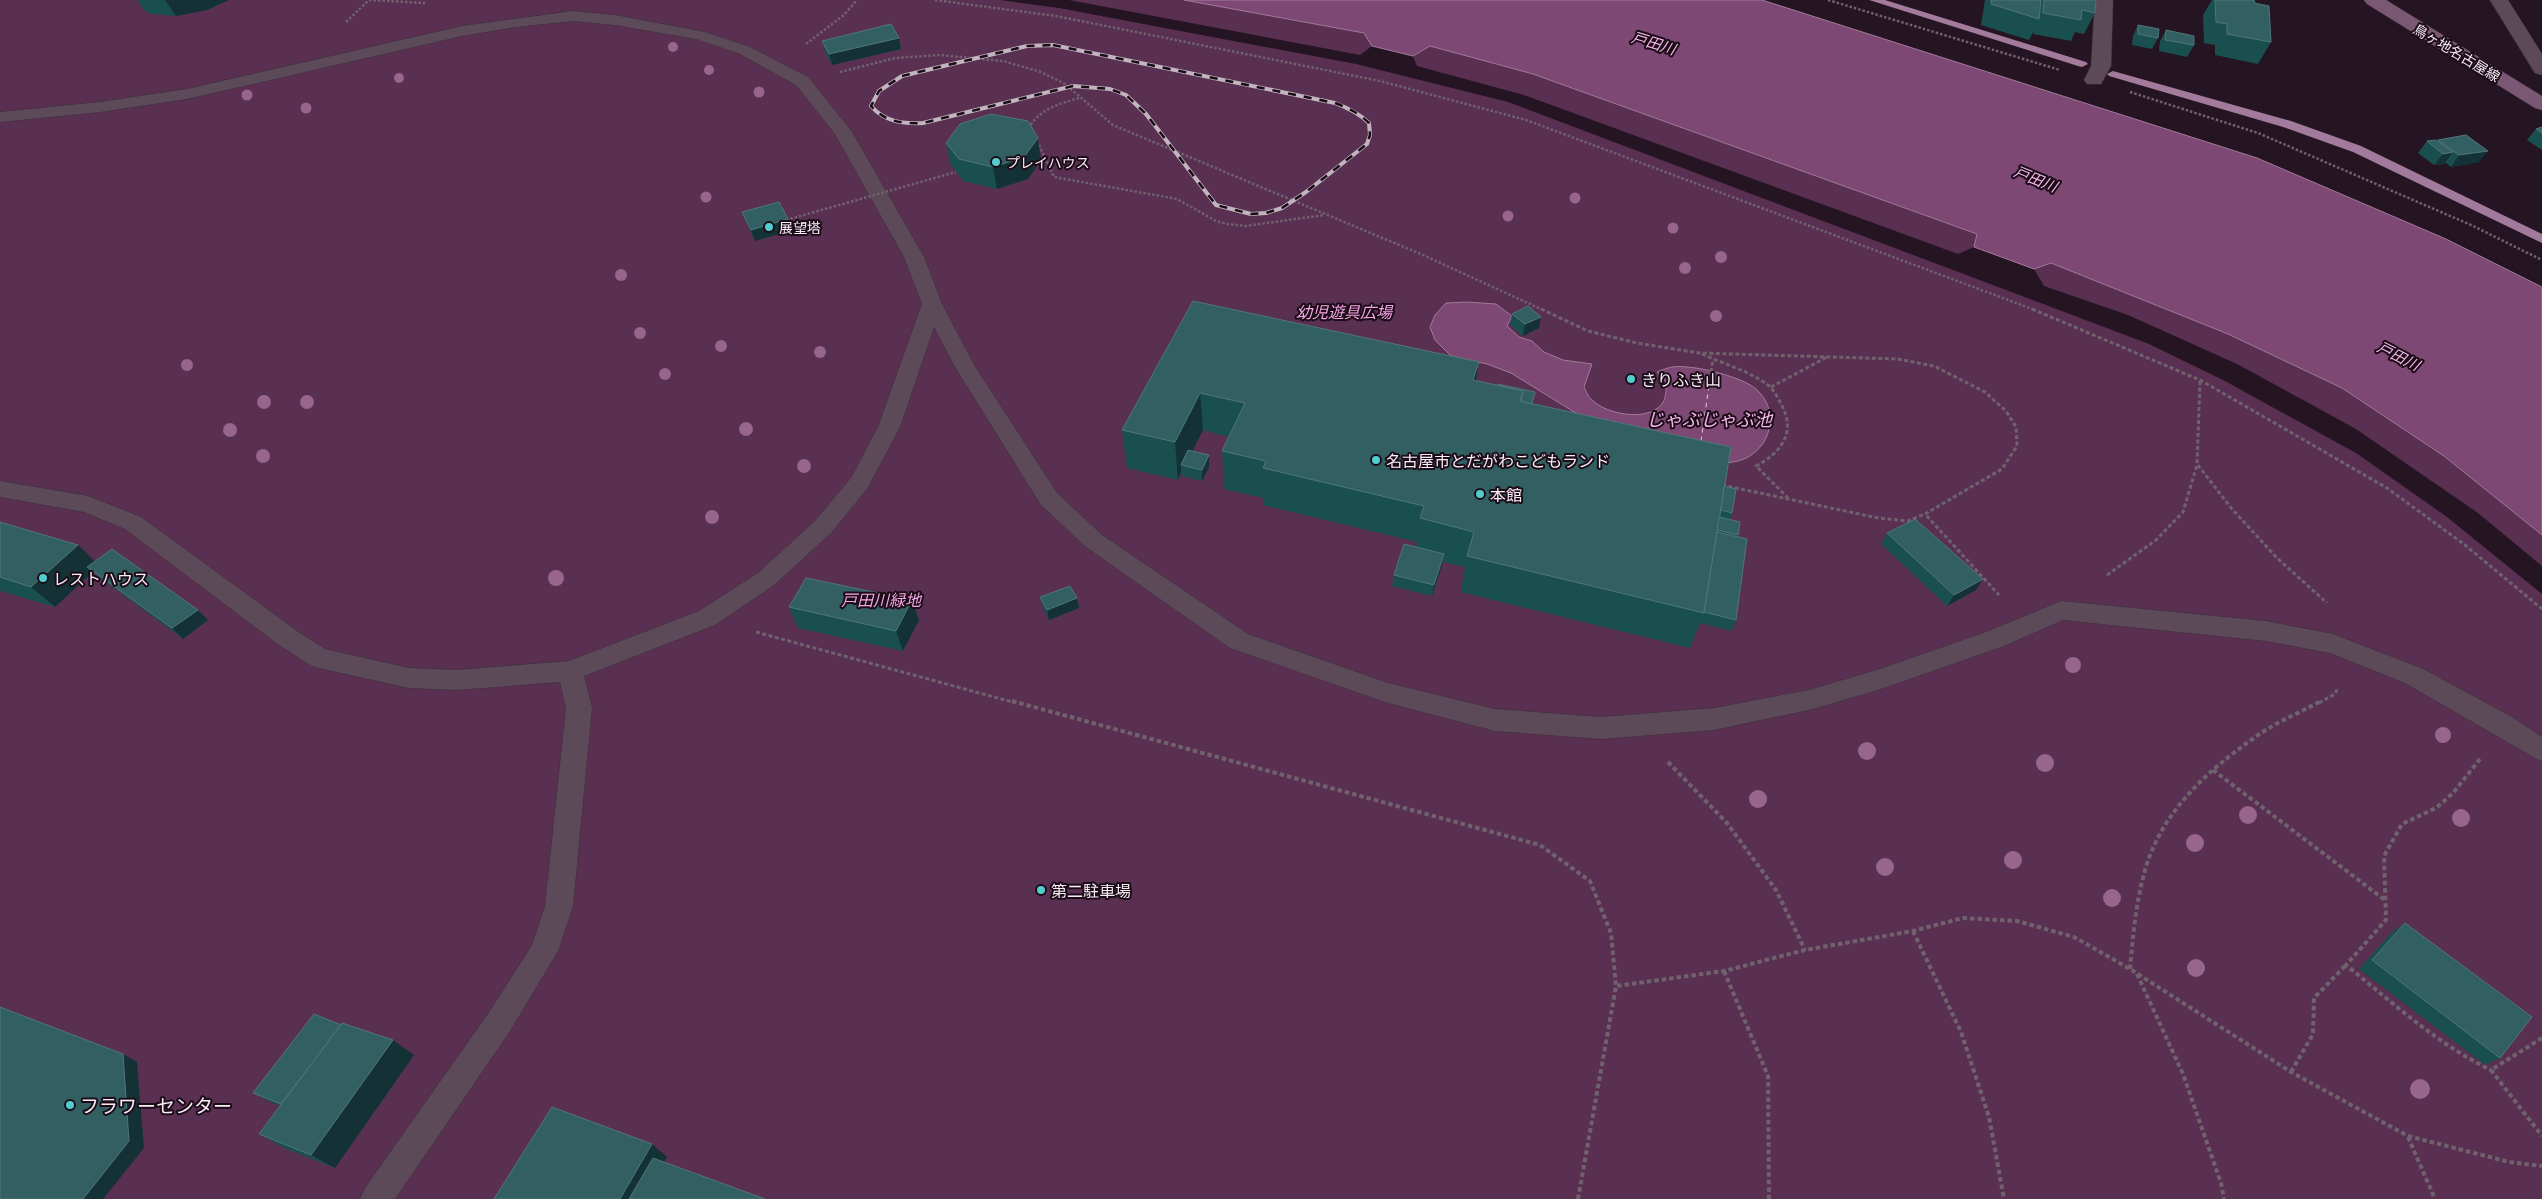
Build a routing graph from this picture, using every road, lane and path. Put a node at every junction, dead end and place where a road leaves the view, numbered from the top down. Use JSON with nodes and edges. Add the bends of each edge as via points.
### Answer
{"nodes":[{"id":1,"x":856,"y":0,"type":"edge"},
{"id":2,"x":935,"y":0,"type":"edge"},
{"id":3,"x":1828,"y":0,"type":"edge"},
{"id":4,"x":2104,"y":0,"type":"edge"},
{"id":5,"x":2373,"y":0,"type":"edge"},
{"id":6,"x":2499,"y":0,"type":"edge"},
{"id":7,"x":774,"y":64,"type":"junction"},
{"id":8,"x":2542,"y":69,"type":"edge"},
{"id":9,"x":2094,"y":80,"type":"junction"},
{"id":10,"x":802,"y":81,"type":"junction"},
{"id":11,"x":1079,"y":98,"type":"junction"},
{"id":12,"x":2542,"y":104,"type":"edge"},
{"id":13,"x":0,"y":117,"type":"edge"},
{"id":14,"x":956,"y":172,"type":"edge"},
{"id":15,"x":1325,"y":215,"type":"junction"},
{"id":16,"x":786,"y":220,"type":"edge"},
{"id":17,"x":2542,"y":260,"type":"edge"},
{"id":18,"x":932,"y":304,"type":"junction"},
{"id":19,"x":1699,"y":353,"type":"junction"},
{"id":20,"x":1828,"y":357,"type":"junction"},
{"id":21,"x":1713,"y":359,"type":"junction"},
{"id":22,"x":1711,"y":372,"type":"dead end"},
{"id":23,"x":2200,"y":380,"type":"junction"},
{"id":24,"x":1770,"y":387,"type":"junction"},
{"id":25,"x":2197,"y":464,"type":"junction"},
{"id":26,"x":1718,"y":479,"type":"edge"},
{"id":27,"x":0,"y":489,"type":"edge"},
{"id":28,"x":1789,"y":500,"type":"junction"},
{"id":29,"x":1925,"y":514,"type":"junction"},
{"id":30,"x":2330,"y":606,"type":"dead end"},
{"id":31,"x":2542,"y":608,"type":"edge"},
{"id":32,"x":2061,"y":610,"type":"junction"},
{"id":33,"x":707,"y":618,"type":"junction"},
{"id":34,"x":2027,"y":625,"type":"junction"},
{"id":35,"x":2361,"y":655,"type":"junction"},
{"id":36,"x":570,"y":671,"type":"junction"},
{"id":37,"x":1633,"y":726,"type":"junction"},
{"id":38,"x":2503,"y":726,"type":"junction"},
{"id":39,"x":2542,"y":750,"type":"edge"},
{"id":40,"x":2213,"y":770,"type":"junction"},
{"id":41,"x":2386,"y":900,"type":"junction"},
{"id":42,"x":1913,"y":931,"type":"junction"},
{"id":43,"x":1805,"y":950,"type":"junction"},
{"id":44,"x":2346,"y":964,"type":"junction"},
{"id":45,"x":2130,"y":969,"type":"junction"},
{"id":46,"x":1724,"y":971,"type":"junction"},
{"id":47,"x":2137,"y":974,"type":"junction"},
{"id":48,"x":1616,"y":986,"type":"junction"},
{"id":49,"x":2542,"y":1038,"type":"edge"},
{"id":50,"x":2491,"y":1070,"type":"junction"},
{"id":51,"x":2292,"y":1072,"type":"junction"},
{"id":52,"x":2408,"y":1136,"type":"junction"},
{"id":53,"x":2542,"y":1136,"type":"edge"},
{"id":54,"x":2542,"y":1166,"type":"edge"},
{"id":55,"x":376,"y":1199,"type":"edge"},
{"id":56,"x":1578,"y":1199,"type":"edge"},
{"id":57,"x":1769,"y":1199,"type":"edge"},
{"id":58,"x":2004,"y":1199,"type":"edge"},
{"id":59,"x":2224,"y":1199,"type":"edge"},
{"id":60,"x":2435,"y":1199,"type":"edge"}],
"edges":[{"from":1,"to":7,"type":"path","via":[[844,15],[816,38]]},
{"from":2,"to":23,"type":"path","via":[[1056,16],[1361,77],[1526,120],[2068,323]]},
{"from":3,"to":9,"type":"path"},
{"from":4,"to":9,"type":"street","via":[[2101,66]]},
{"from":5,"to":12,"type":"main road","name":"鳥ヶ地名古屋線"},
{"from":6,"to":8,"type":"street"},
{"from":7,"to":10,"type":"lane"},
{"from":7,"to":13,"type":"lane","via":[[699,35],[573,16],[462,30],[187,94]]},
{"from":9,"to":17,"type":"path","via":[[2258,133],[2471,225]]},
{"from":10,"to":11,"type":"path","via":[[902,57],[933,55],[1005,63],[1038,72],[1058,79]]},
{"from":10,"to":18,"type":"lane","via":[[843,132],[863,164],[914,257]]},
{"from":11,"to":15,"type":"path","via":[[1113,125]]},
{"from":11,"to":15,"type":"path","via":[[1048,107],[1036,116],[1030,126],[1054,177],[1177,199],[1227,224],[1246,226]]},
{"from":14,"to":16,"type":"path","bridge":true},
{"from":15,"to":19,"type":"path","via":[[1422,255],[1588,331]]},
{"from":18,"to":33,"type":"lane","via":[[889,428],[859,483],[823,528],[766,579]]},
{"from":18,"to":37,"type":"lane","via":[[965,367],[1049,499],[1094,541],[1239,640],[1388,693],[1495,720],[1585,727]]},
{"from":19,"to":20,"type":"path"},
{"from":19,"to":21,"type":"path"},
{"from":20,"to":24,"type":"path"},
{"from":20,"to":29,"type":"path","via":[[1898,359],[1934,366],[1985,392],[2006,411],[2016,426],[2017,446],[2002,469]]},
{"from":21,"to":22,"type":"path"},
{"from":21,"to":24,"type":"path"},
{"from":23,"to":25,"type":"path"},
{"from":23,"to":31,"type":"path","via":[[2387,488],[2465,545]]},
{"from":24,"to":28,"type":"path","via":[[1787,412],[1789,434],[1780,449],[1756,466]]},
{"from":25,"to":30,"type":"path","via":[[2232,509],[2277,558]]},
{"from":25,"to":32,"type":"path","via":[[2183,512],[2156,540]]},
{"from":26,"to":28,"type":"path","via":[[1723,486]]},
{"from":27,"to":36,"type":"lane","via":[[88,504],[133,523],[319,658],[409,678],[457,680]]},
{"from":28,"to":29,"type":"path","via":[[1878,518],[1908,521]]},
{"from":29,"to":34,"type":"path"},
{"from":32,"to":34,"type":"lane"},
{"from":32,"to":35,"type":"lane","via":[[2266,631],[2333,644]]},
{"from":33,"to":36,"type":"lane"},
{"from":33,"to":48,"type":"path","via":[[1540,845],[1590,882],[1611,933]]},
{"from":34,"to":37,"type":"lane","via":[[1881,679],[1809,700],[1714,719]]},
{"from":35,"to":38,"type":"lane","via":[[2414,676]]},
{"from":35,"to":40,"type":"path","via":[[2345,668],[2335,694],[2254,737]]},
{"from":36,"to":55,"type":"lane","via":[[578,708],[559,906],[544,951],[500,1021]]},
{"from":37,"to":43,"type":"path","via":[[1726,823],[1776,890]]},
{"from":38,"to":39,"type":"lane"},
{"from":38,"to":41,"type":"path","via":[[2453,793],[2436,808],[2402,824],[2384,856]]},
{"from":40,"to":41,"type":"path"},
{"from":40,"to":45,"type":"path","via":[[2190,790],[2163,827],[2146,867],[2135,919]]},
{"from":41,"to":44,"type":"path","via":[[2386,920]]},
{"from":42,"to":43,"type":"path"},
{"from":42,"to":45,"type":"path","via":[[1963,918],[2017,921],[2074,937]]},
{"from":42,"to":58,"type":"path","via":[[1961,1032],[1989,1117]]},
{"from":43,"to":46,"type":"path"},
{"from":44,"to":50,"type":"path","via":[[2471,1062]]},
{"from":44,"to":51,"type":"path","via":[[2314,998],[2313,1034]]},
{"from":45,"to":47,"type":"path"},
{"from":46,"to":48,"type":"path"},
{"from":46,"to":57,"type":"path","via":[[1768,1076]]},
{"from":47,"to":51,"type":"path"},
{"from":47,"to":59,"type":"path","via":[[2183,1074]]},
{"from":48,"to":56,"type":"path"},
{"from":49,"to":50,"type":"path"},
{"from":50,"to":53,"type":"path"},
{"from":51,"to":52,"type":"path"},
{"from":52,"to":54,"type":"path","via":[[2509,1162]]},
{"from":52,"to":60,"type":"path"}]}
